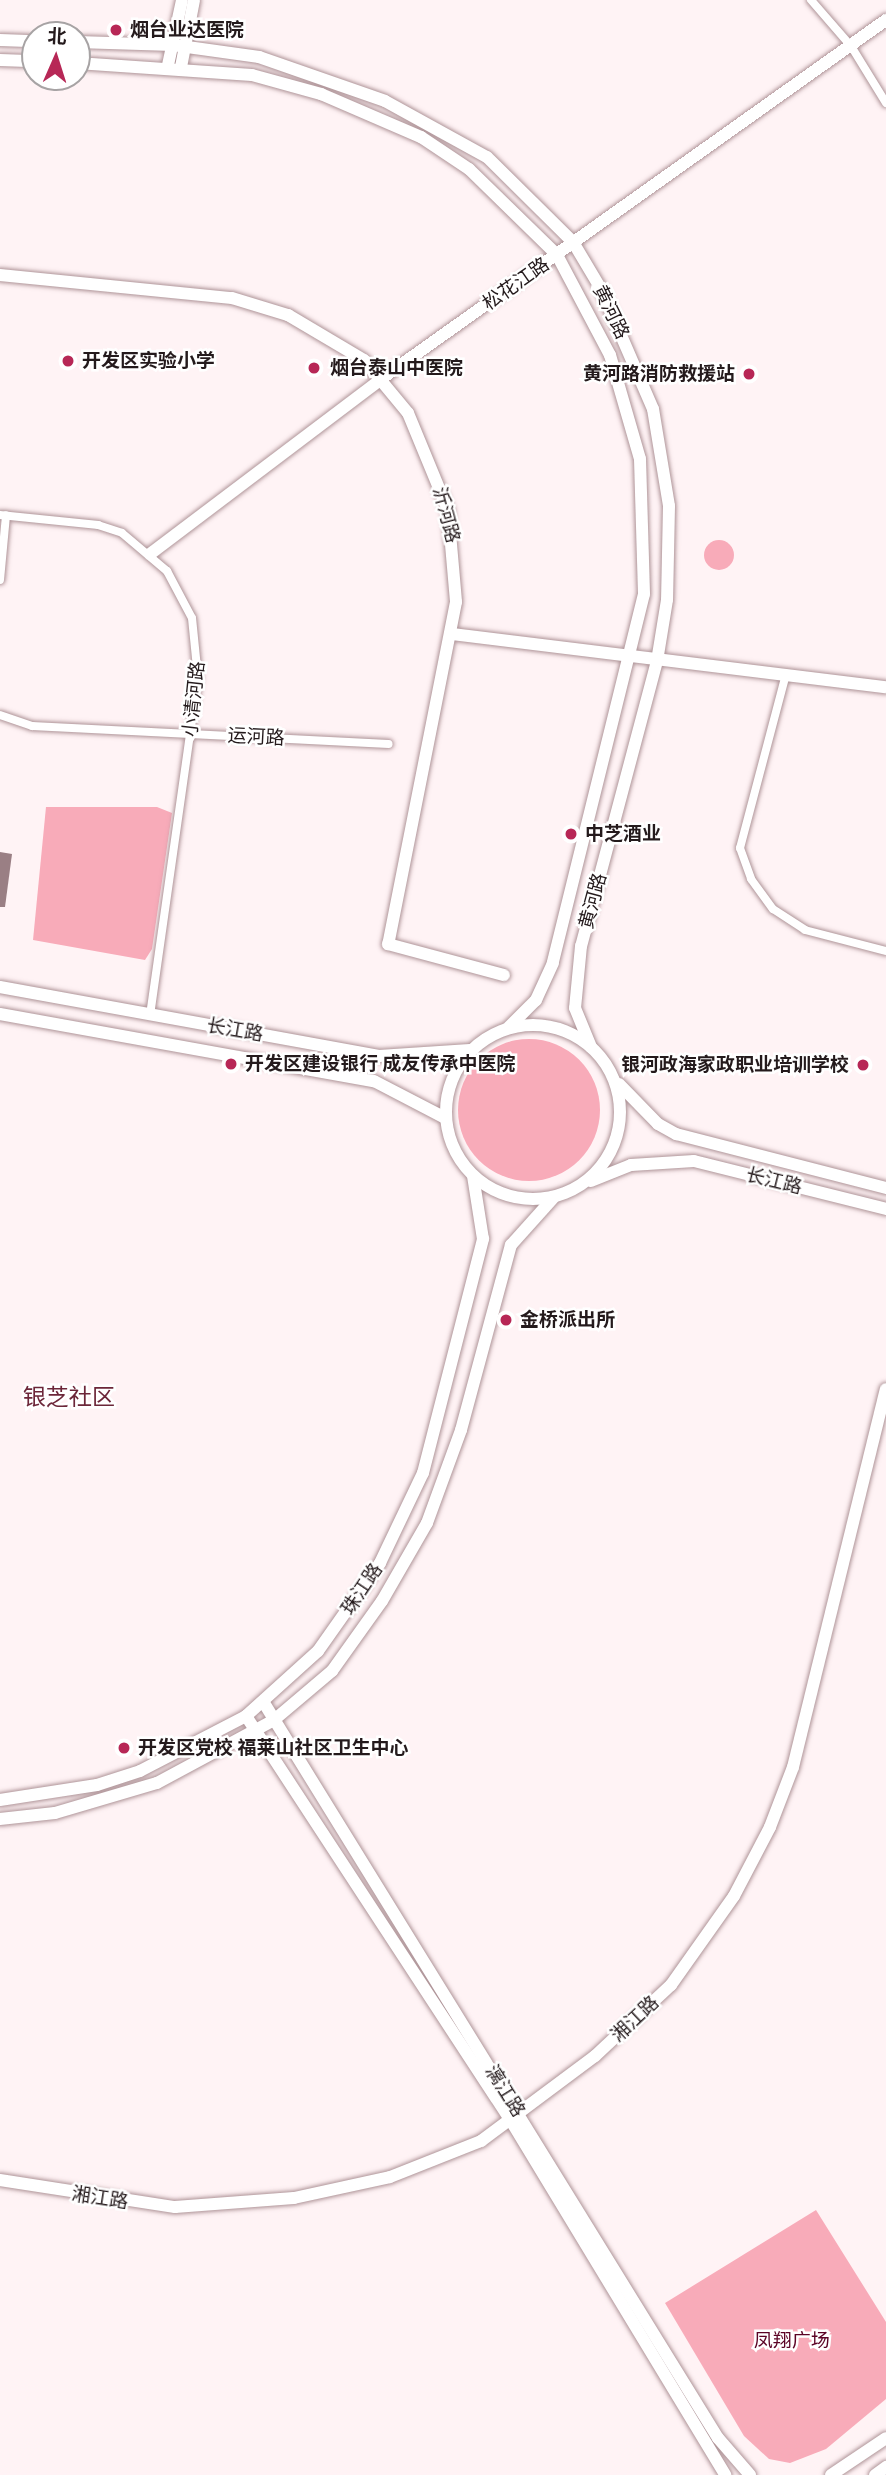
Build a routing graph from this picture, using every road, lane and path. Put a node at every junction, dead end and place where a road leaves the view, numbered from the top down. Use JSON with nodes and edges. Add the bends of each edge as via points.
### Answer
{"nodes":[{"id":1,"x":182,"y":0,"type":"edge"},
{"id":2,"x":194,"y":0,"type":"edge"},
{"id":3,"x":811,"y":0,"type":"edge"},
{"id":4,"x":886,"y":20,"type":"edge"},
{"id":5,"x":0,"y":40,"type":"edge"},
{"id":6,"x":21,"y":41,"type":"edge"},
{"id":7,"x":91,"y":43,"type":"edge"},
{"id":8,"x":179,"y":46,"type":"junction"},
{"id":9,"x":851,"y":46,"type":"junction"},
{"id":10,"x":0,"y":60,"type":"edge"},
{"id":11,"x":21,"y":61,"type":"edge"},
{"id":12,"x":91,"y":63,"type":"edge"},
{"id":13,"x":174,"y":66,"type":"junction"},
{"id":14,"x":886,"y":103,"type":"edge"},
{"id":15,"x":573,"y":242,"type":"junction"},
{"id":16,"x":557,"y":256,"type":"junction"},
{"id":17,"x":0,"y":275,"type":"edge"},
{"id":18,"x":381,"y":379,"type":"junction"},
{"id":19,"x":3,"y":515,"type":"edge"},
{"id":20,"x":150,"y":554,"type":"junction"},
{"id":21,"x":0,"y":580,"type":"edge"},
{"id":22,"x":452,"y":634,"type":"junction"},
{"id":23,"x":631,"y":657,"type":"junction"},
{"id":24,"x":657,"y":662,"type":"junction"},
{"id":25,"x":786,"y":674,"type":"junction"},
{"id":26,"x":886,"y":687,"type":"edge"},
{"id":27,"x":0,"y":715,"type":"edge"},
{"id":28,"x":190,"y":734,"type":"junction"},
{"id":29,"x":389,"y":744,"type":"dead end"},
{"id":30,"x":886,"y":951,"type":"edge"},
{"id":31,"x":504,"y":975,"type":"dead end"},
{"id":32,"x":0,"y":987,"type":"edge"},
{"id":33,"x":0,"y":1014,"type":"edge"},
{"id":34,"x":150,"y":1014,"type":"junction"},
{"id":35,"x":509,"y":1027,"type":"junction"},
{"id":36,"x":591,"y":1046,"type":"junction"},
{"id":37,"x":470,"y":1050,"type":"junction"},
{"id":38,"x":613,"y":1075,"type":"junction"},
{"id":39,"x":445,"y":1118,"type":"junction"},
{"id":40,"x":472,"y":1176,"type":"junction"},
{"id":41,"x":581,"y":1185,"type":"junction"},
{"id":42,"x":886,"y":1188,"type":"edge"},
{"id":43,"x":554,"y":1197,"type":"junction"},
{"id":44,"x":886,"y":1209,"type":"edge"},
{"id":45,"x":886,"y":1389,"type":"edge"},
{"id":46,"x":264,"y":1703,"type":"junction"},
{"id":47,"x":246,"y":1716,"type":"junction"},
{"id":48,"x":274,"y":1720,"type":"junction"},
{"id":49,"x":256,"y":1730,"type":"junction"},
{"id":50,"x":0,"y":1800,"type":"edge"},
{"id":51,"x":0,"y":1819,"type":"edge"},
{"id":52,"x":515,"y":2117,"type":"junction"},
{"id":53,"x":0,"y":2180,"type":"edge"},
{"id":54,"x":886,"y":2438,"type":"edge"},
{"id":55,"x":886,"y":2467,"type":"edge"},
{"id":56,"x":725,"y":2475,"type":"edge"},
{"id":57,"x":750,"y":2475,"type":"edge"},
{"id":58,"x":831,"y":2475,"type":"edge"},
{"id":59,"x":875,"y":2475,"type":"edge"}],
"edges":[{"from":1,"to":8,"type":"main road"},
{"from":2,"to":8,"type":"main road"},
{"from":3,"to":9,"type":"street"},
{"from":4,"to":9,"type":"main road","name":"松花江路"},
{"from":5,"to":6,"type":"main road"},
{"from":7,"to":8,"type":"main road","name":"黄河路"},
{"from":8,"to":13,"type":"main road"},
{"from":8,"to":15,"type":"main road","name":"黄河路","via":[[270,60],[385,101],[487,157]]},
{"from":9,"to":14,"type":"street"},
{"from":9,"to":15,"type":"main road","name":"松花江路"},
{"from":10,"to":11,"type":"main road"},
{"from":12,"to":13,"type":"main road","name":"黄河路"},
{"from":13,"to":16,"type":"main road","name":"黄河路","via":[[251,75],[321,94],[421,137],[469,169]]},
{"from":15,"to":16,"type":"main road","name":"松花江路"},
{"from":15,"to":24,"type":"main road","name":"黄河路","via":[[627,344],[653,409],[663,454],[668,506],[667,600]]},
{"from":16,"to":18,"type":"main road","name":"松花江路"},
{"from":16,"to":23,"type":"main road","name":"黄河路","via":[[610,355],[640,459],[644,594]]},
{"from":17,"to":18,"type":"main road","name":"沂河路","via":[[232,299],[288,315],[333,338]]},
{"from":18,"to":20,"type":"main road","name":"松花江路"},
{"from":18,"to":22,"type":"main road","name":"沂河路","via":[[408,413],[448,510],[456,553]]},
{"from":19,"to":20,"type":"street","name":"小清河路","via":[[98,525],[122,533]]},
{"from":19,"to":21,"type":"street"},
{"from":20,"to":28,"type":"street","name":"小清河路","via":[[180,590],[192,618],[198,678]]},
{"from":22,"to":23,"type":"main road"},
{"from":22,"to":31,"type":"main road","name":"沂河路","via":[[388,944]]},
{"from":23,"to":24,"type":"main road"},
{"from":23,"to":35,"type":"main road","name":"黄河路","via":[[554,962],[536,1000]]},
{"from":24,"to":25,"type":"main road"},
{"from":24,"to":36,"type":"main road","name":"黄河路","via":[[581,946],[575,1008]]},
{"from":25,"to":26,"type":"main road"},
{"from":25,"to":30,"type":"street","via":[[740,848],[751,879],[773,909],[805,930]]},
{"from":27,"to":28,"type":"street","name":"运河路","via":[[32,726]]},
{"from":28,"to":29,"type":"street","name":"运河路"},
{"from":28,"to":34,"type":"street","name":"小清河路"},
{"from":32,"to":34,"type":"main road","name":"长江路"},
{"from":33,"to":39,"type":"main road","name":"长江路","via":[[374,1081]]},
{"from":34,"to":37,"type":"main road","name":"长江路","via":[[379,1056]]},
{"from":35,"to":36,"type":"main road","via":[[551,1026]]},
{"from":35,"to":37,"type":"main road"},
{"from":36,"to":38,"type":"main road"},
{"from":37,"to":39,"type":"main road","via":[[453,1076]]},
{"from":38,"to":41,"type":"main road","via":[[619,1128],[609,1156]]},
{"from":38,"to":42,"type":"main road","name":"长江路","via":[[631,1100],[676,1134]]},
{"from":39,"to":40,"type":"main road","via":[[453,1148]]},
{"from":40,"to":43,"type":"main road","via":[[517,1198]]},
{"from":40,"to":46,"type":"main road","name":"珠江路","via":[[483,1240],[423,1473],[365,1587],[318,1651]]},
{"from":41,"to":43,"type":"main road"},
{"from":41,"to":44,"type":"main road","name":"长江路","via":[[631,1165],[694,1161]]},
{"from":43,"to":48,"type":"main road","via":[[511,1245],[461,1430],[427,1522],[382,1601],[332,1671]]},
{"from":45,"to":52,"type":"main road","name":"湘江路","via":[[793,1767],[771,1827],[734,1896],[671,1985],[595,2056]]},
{"from":46,"to":47,"type":"main road","name":"珠江路"},
{"from":46,"to":48,"type":"main road","name":"漓江路"},
{"from":47,"to":49,"type":"main road","name":"漓江路"},
{"from":47,"to":50,"type":"main road","name":"珠江路","via":[[140,1771],[97,1785]]},
{"from":48,"to":49,"type":"main road"},
{"from":48,"to":52,"type":"main road","name":"漓江路"},
{"from":49,"to":51,"type":"main road","via":[[157,1783],[110,1800]]},
{"from":49,"to":52,"type":"main road","name":"漓江路"},
{"from":52,"to":53,"type":"main road","name":"湘江路","via":[[481,2141],[390,2177],[232,2206],[115,2201]]},
{"from":52,"to":56,"type":"main road","name":"漓江路"},
{"from":52,"to":57,"type":"main road","name":"漓江路","via":[[718,2438]]},
{"from":54,"to":58,"type":"main road"},
{"from":55,"to":59,"type":"main road"}]}
